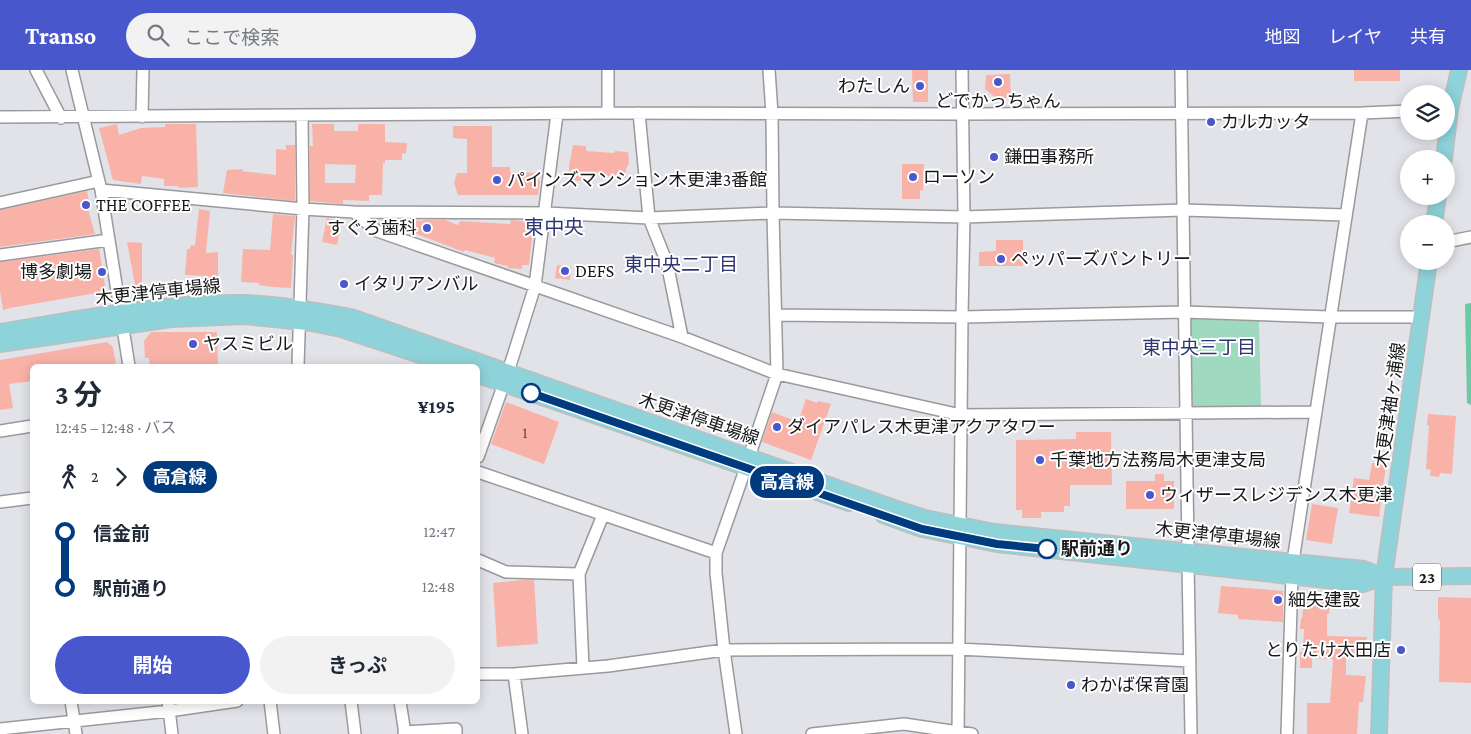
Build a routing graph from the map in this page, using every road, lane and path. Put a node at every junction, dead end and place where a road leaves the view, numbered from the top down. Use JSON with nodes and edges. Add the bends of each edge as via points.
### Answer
{"nodes":[{"id":1,"x":36,"y":70,"type":"edge"},
{"id":2,"x":72,"y":70,"type":"edge"},
{"id":3,"x":143,"y":70,"type":"edge"},
{"id":4,"x":608,"y":70,"type":"edge"},
{"id":5,"x":769,"y":70,"type":"edge"},
{"id":6,"x":962,"y":70,"type":"edge"},
{"id":7,"x":1181,"y":70,"type":"edge"},
{"id":8,"x":1458,"y":70,"type":"edge"},
{"id":9,"x":1454,"y":85,"type":"edge"},
{"id":10,"x":1400,"y":111,"type":"edge"},
{"id":11,"x":608,"y":113,"type":"junction"},
{"id":12,"x":1181,"y":113,"type":"junction"},
{"id":13,"x":1362,"y":113,"type":"junction"},
{"id":14,"x":557,"y":114,"type":"junction"},
{"id":15,"x":639,"y":114,"type":"junction"},
{"id":16,"x":772,"y":114,"type":"junction"},
{"id":17,"x":962,"y":114,"type":"junction"},
{"id":18,"x":302,"y":116,"type":"junction"},
{"id":19,"x":0,"y":117,"type":"edge"},
{"id":20,"x":142,"y":117,"type":"junction"},
{"id":21,"x":61,"y":118,"type":"junction"},
{"id":22,"x":84,"y":118,"type":"junction"},
{"id":23,"x":100,"y":185,"type":"junction"},
{"id":24,"x":0,"y":203,"type":"edge"},
{"id":25,"x":303,"y":209,"type":"junction"},
{"id":26,"x":1183,"y":210,"type":"junction"},
{"id":27,"x":354,"y":212,"type":"junction"},
{"id":28,"x":546,"y":213,"type":"junction"},
{"id":29,"x":773,"y":213,"type":"junction"},
{"id":30,"x":1346,"y":215,"type":"junction"},
{"id":31,"x":964,"y":217,"type":"junction"},
{"id":32,"x":649,"y":218,"type":"junction"},
{"id":33,"x":1471,"y":237,"type":"edge"},
{"id":34,"x":109,"y":240,"type":"junction"},
{"id":35,"x":1455,"y":240,"type":"edge"},
{"id":36,"x":0,"y":255,"type":"edge"},
{"id":37,"x":1428,"y":270,"type":"edge"},
{"id":38,"x":535,"y":286,"type":"junction"},
{"id":39,"x":1184,"y":312,"type":"junction"},
{"id":40,"x":300,"y":315,"type":"junction"},
{"id":41,"x":776,"y":315,"type":"junction"},
{"id":42,"x":962,"y":317,"type":"junction"},
{"id":43,"x":1330,"y":317,"type":"junction"},
{"id":44,"x":1421,"y":317,"type":"junction"},
{"id":45,"x":121,"y":319,"type":"junction"},
{"id":46,"x":0,"y":332,"type":"edge"},
{"id":47,"x":682,"y":337,"type":"junction"},
{"id":48,"x":0,"y":344,"type":"edge"},
{"id":49,"x":129,"y":364,"type":"edge"},
{"id":50,"x":298,"y":364,"type":"edge"},
{"id":51,"x":447,"y":364,"type":"edge"},
{"id":52,"x":471,"y":364,"type":"edge"},
{"id":53,"x":480,"y":368,"type":"edge"},
{"id":54,"x":480,"y":374,"type":"edge"},
{"id":55,"x":777,"y":374,"type":"junction"},
{"id":56,"x":506,"y":378,"type":"junction"},
{"id":57,"x":1316,"y":412,"type":"junction"},
{"id":58,"x":1186,"y":414,"type":"junction"},
{"id":59,"x":961,"y":415,"type":"junction"},
{"id":60,"x":30,"y":426,"type":"edge"},
{"id":61,"x":0,"y":430,"type":"edge"},
{"id":62,"x":480,"y":451,"type":"edge"},
{"id":63,"x":747,"y":462,"type":"junction"},
{"id":64,"x":480,"y":473,"type":"edge"},
{"id":65,"x":30,"y":498,"type":"edge"},
{"id":66,"x":0,"y":502,"type":"edge"},
{"id":67,"x":603,"y":515,"type":"junction"},
{"id":68,"x":960,"y":530,"type":"junction"},
{"id":69,"x":716,"y":553,"type":"junction"},
{"id":70,"x":1188,"y":557,"type":"junction"},
{"id":71,"x":480,"y":561,"type":"edge"},
{"id":72,"x":1293,"y":569,"type":"junction"},
{"id":73,"x":579,"y":574,"type":"junction"},
{"id":74,"x":1471,"y":576,"type":"edge"},
{"id":75,"x":1384,"y":577,"type":"junction"},
{"id":76,"x":958,"y":649,"type":"junction"},
{"id":77,"x":724,"y":650,"type":"junction"},
{"id":78,"x":1190,"y":662,"type":"junction"},
{"id":79,"x":582,"y":668,"type":"junction"},
{"id":80,"x":480,"y":674,"type":"edge"},
{"id":81,"x":514,"y":674,"type":"junction"},
{"id":82,"x":71,"y":704,"type":"edge"},
{"id":83,"x":196,"y":704,"type":"edge"},
{"id":84,"x":270,"y":704,"type":"edge"},
{"id":85,"x":351,"y":704,"type":"edge"},
{"id":86,"x":400,"y":704,"type":"edge"},
{"id":87,"x":168,"y":706,"type":"edge"},
{"id":88,"x":75,"y":728,"type":"edge"},
{"id":89,"x":0,"y":729,"type":"edge"},
{"id":90,"x":404,"y":733,"type":"edge"},
{"id":91,"x":958,"y":733,"type":"edge"},
{"id":92,"x":172,"y":734,"type":"edge"},
{"id":93,"x":274,"y":734,"type":"edge"},
{"id":94,"x":355,"y":734,"type":"edge"},
{"id":95,"x":456,"y":734,"type":"edge"},
{"id":96,"x":522,"y":734,"type":"edge"},
{"id":97,"x":736,"y":734,"type":"edge"},
{"id":98,"x":817,"y":734,"type":"edge"},
{"id":99,"x":972,"y":734,"type":"edge"},
{"id":100,"x":1191,"y":734,"type":"edge"},
{"id":101,"x":1288,"y":734,"type":"edge"},
{"id":102,"x":1379,"y":734,"type":"edge"}],
"edges":[{"from":1,"to":21,"type":"street"},
{"from":2,"to":22,"type":"street"},
{"from":3,"to":20,"type":"street"},
{"from":4,"to":11,"type":"street"},
{"from":5,"to":16,"type":"street"},
{"from":6,"to":17,"type":"street"},
{"from":7,"to":12,"type":"street"},
{"from":8,"to":9,"type":"main road"},
{"from":10,"to":13,"type":"street"},
{"from":11,"to":14,"type":"street"},
{"from":11,"to":15,"type":"street"},
{"from":12,"to":13,"type":"street"},
{"from":12,"to":17,"type":"street"},
{"from":12,"to":26,"type":"street"},
{"from":13,"to":30,"type":"street"},
{"from":14,"to":18,"type":"street"},
{"from":14,"to":28,"type":"street"},
{"from":15,"to":16,"type":"street"},
{"from":15,"to":32,"type":"street"},
{"from":16,"to":17,"type":"street"},
{"from":16,"to":29,"type":"street"},
{"from":17,"to":31,"type":"street"},
{"from":18,"to":20,"type":"street"},
{"from":18,"to":25,"type":"street"},
{"from":19,"to":21,"type":"street"},
{"from":20,"to":22,"type":"street"},
{"from":21,"to":22,"type":"street"},
{"from":22,"to":23,"type":"street"},
{"from":23,"to":24,"type":"street"},
{"from":23,"to":25,"type":"street"},
{"from":23,"to":34,"type":"street"},
{"from":25,"to":27,"type":"street"},
{"from":25,"to":40,"type":"street"},
{"from":26,"to":30,"type":"street"},
{"from":26,"to":31,"type":"street"},
{"from":26,"to":39,"type":"street"},
{"from":27,"to":28,"type":"street"},
{"from":27,"to":38,"type":"street","via":[[376,231]]},
{"from":28,"to":32,"type":"street"},
{"from":28,"to":38,"type":"street"},
{"from":29,"to":31,"type":"street"},
{"from":29,"to":32,"type":"street"},
{"from":29,"to":41,"type":"street"},
{"from":30,"to":43,"type":"street"},
{"from":31,"to":42,"type":"street"},
{"from":32,"to":47,"type":"street","via":[[667,263]]},
{"from":33,"to":35,"type":"street"},
{"from":34,"to":36,"type":"street"},
{"from":34,"to":45,"type":"street"},
{"from":37,"to":44,"type":"main road","name":"木更津袖ヶ浦線"},
{"from":38,"to":47,"type":"street"},
{"from":38,"to":56,"type":"street"},
{"from":39,"to":42,"type":"street"},
{"from":39,"to":43,"type":"street"},
{"from":39,"to":58,"type":"street"},
{"from":40,"to":45,"type":"main road","name":"木更津停車場線"},
{"from":40,"to":50,"type":"street"},
{"from":40,"to":51,"type":"main road","name":"木更津停車場線"},
{"from":40,"to":52,"type":"main road","name":"木更津停車場線","via":[[352,317]]},
{"from":41,"to":42,"type":"street"},
{"from":41,"to":55,"type":"street"},
{"from":42,"to":59,"type":"street"},
{"from":43,"to":44,"type":"street"},
{"from":43,"to":57,"type":"street"},
{"from":44,"to":75,"type":"main road","name":"木更津袖ヶ浦線"},
{"from":45,"to":46,"type":"main road","name":"木更津停車場線"},
{"from":45,"to":48,"type":"main road","name":"木更津停車場線"},
{"from":45,"to":49,"type":"street"},
{"from":47,"to":55,"type":"street"},
{"from":53,"to":56,"type":"main road","name":"木更津停車場線"},
{"from":54,"to":56,"type":"main road","name":"木更津停車場線"},
{"from":55,"to":59,"type":"street"},
{"from":55,"to":63,"type":"street"},
{"from":56,"to":62,"type":"street"},
{"from":56,"to":63,"type":"main road","name":"木更津停車場線"},
{"from":57,"to":58,"type":"street"},
{"from":57,"to":72,"type":"street"},
{"from":58,"to":59,"type":"street"},
{"from":58,"to":70,"type":"street"},
{"from":59,"to":68,"type":"street"},
{"from":60,"to":61,"type":"street"},
{"from":63,"to":68,"type":"main road","name":"木更津停車場線","via":[[922,529]]},
{"from":63,"to":69,"type":"street"},
{"from":64,"to":67,"type":"street"},
{"from":65,"to":66,"type":"street"},
{"from":67,"to":69,"type":"street"},
{"from":67,"to":73,"type":"street"},
{"from":68,"to":70,"type":"main road","name":"木更津停車場線","via":[[997,544]]},
{"from":68,"to":76,"type":"street"},
{"from":69,"to":77,"type":"street"},
{"from":70,"to":72,"type":"main road","name":"木更津停車場線"},
{"from":70,"to":78,"type":"street"},
{"from":71,"to":73,"type":"street","via":[[506,572]]},
{"from":72,"to":75,"type":"main road","name":"木更津停車場線","via":[[1363,584]]},
{"from":72,"to":101,"type":"street"},
{"from":73,"to":79,"type":"street"},
{"from":74,"to":75,"type":"main road","number":"23"},
{"from":75,"to":102,"type":"main road","name":"木更津袖ヶ浦線"},
{"from":76,"to":77,"type":"street"},
{"from":76,"to":78,"type":"street"},
{"from":76,"to":91,"type":"street"},
{"from":77,"to":79,"type":"street"},
{"from":77,"to":97,"type":"street"},
{"from":78,"to":100,"type":"street"},
{"from":79,"to":81,"type":"street"},
{"from":80,"to":81,"type":"street"},
{"from":81,"to":96,"type":"street"},
{"from":82,"to":88,"type":"street"},
{"from":83,"to":87,"type":"street"},
{"from":84,"to":93,"type":"street"},
{"from":85,"to":94,"type":"street"},
{"from":86,"to":90,"type":"street"},
{"from":87,"to":88,"type":"street"},
{"from":87,"to":92,"type":"street"},
{"from":88,"to":89,"type":"street"},
{"from":90,"to":95,"type":"street","via":[[456,729]]},
{"from":91,"to":98,"type":"street","via":[[904,724]]},
{"from":91,"to":99,"type":"street"}]}
